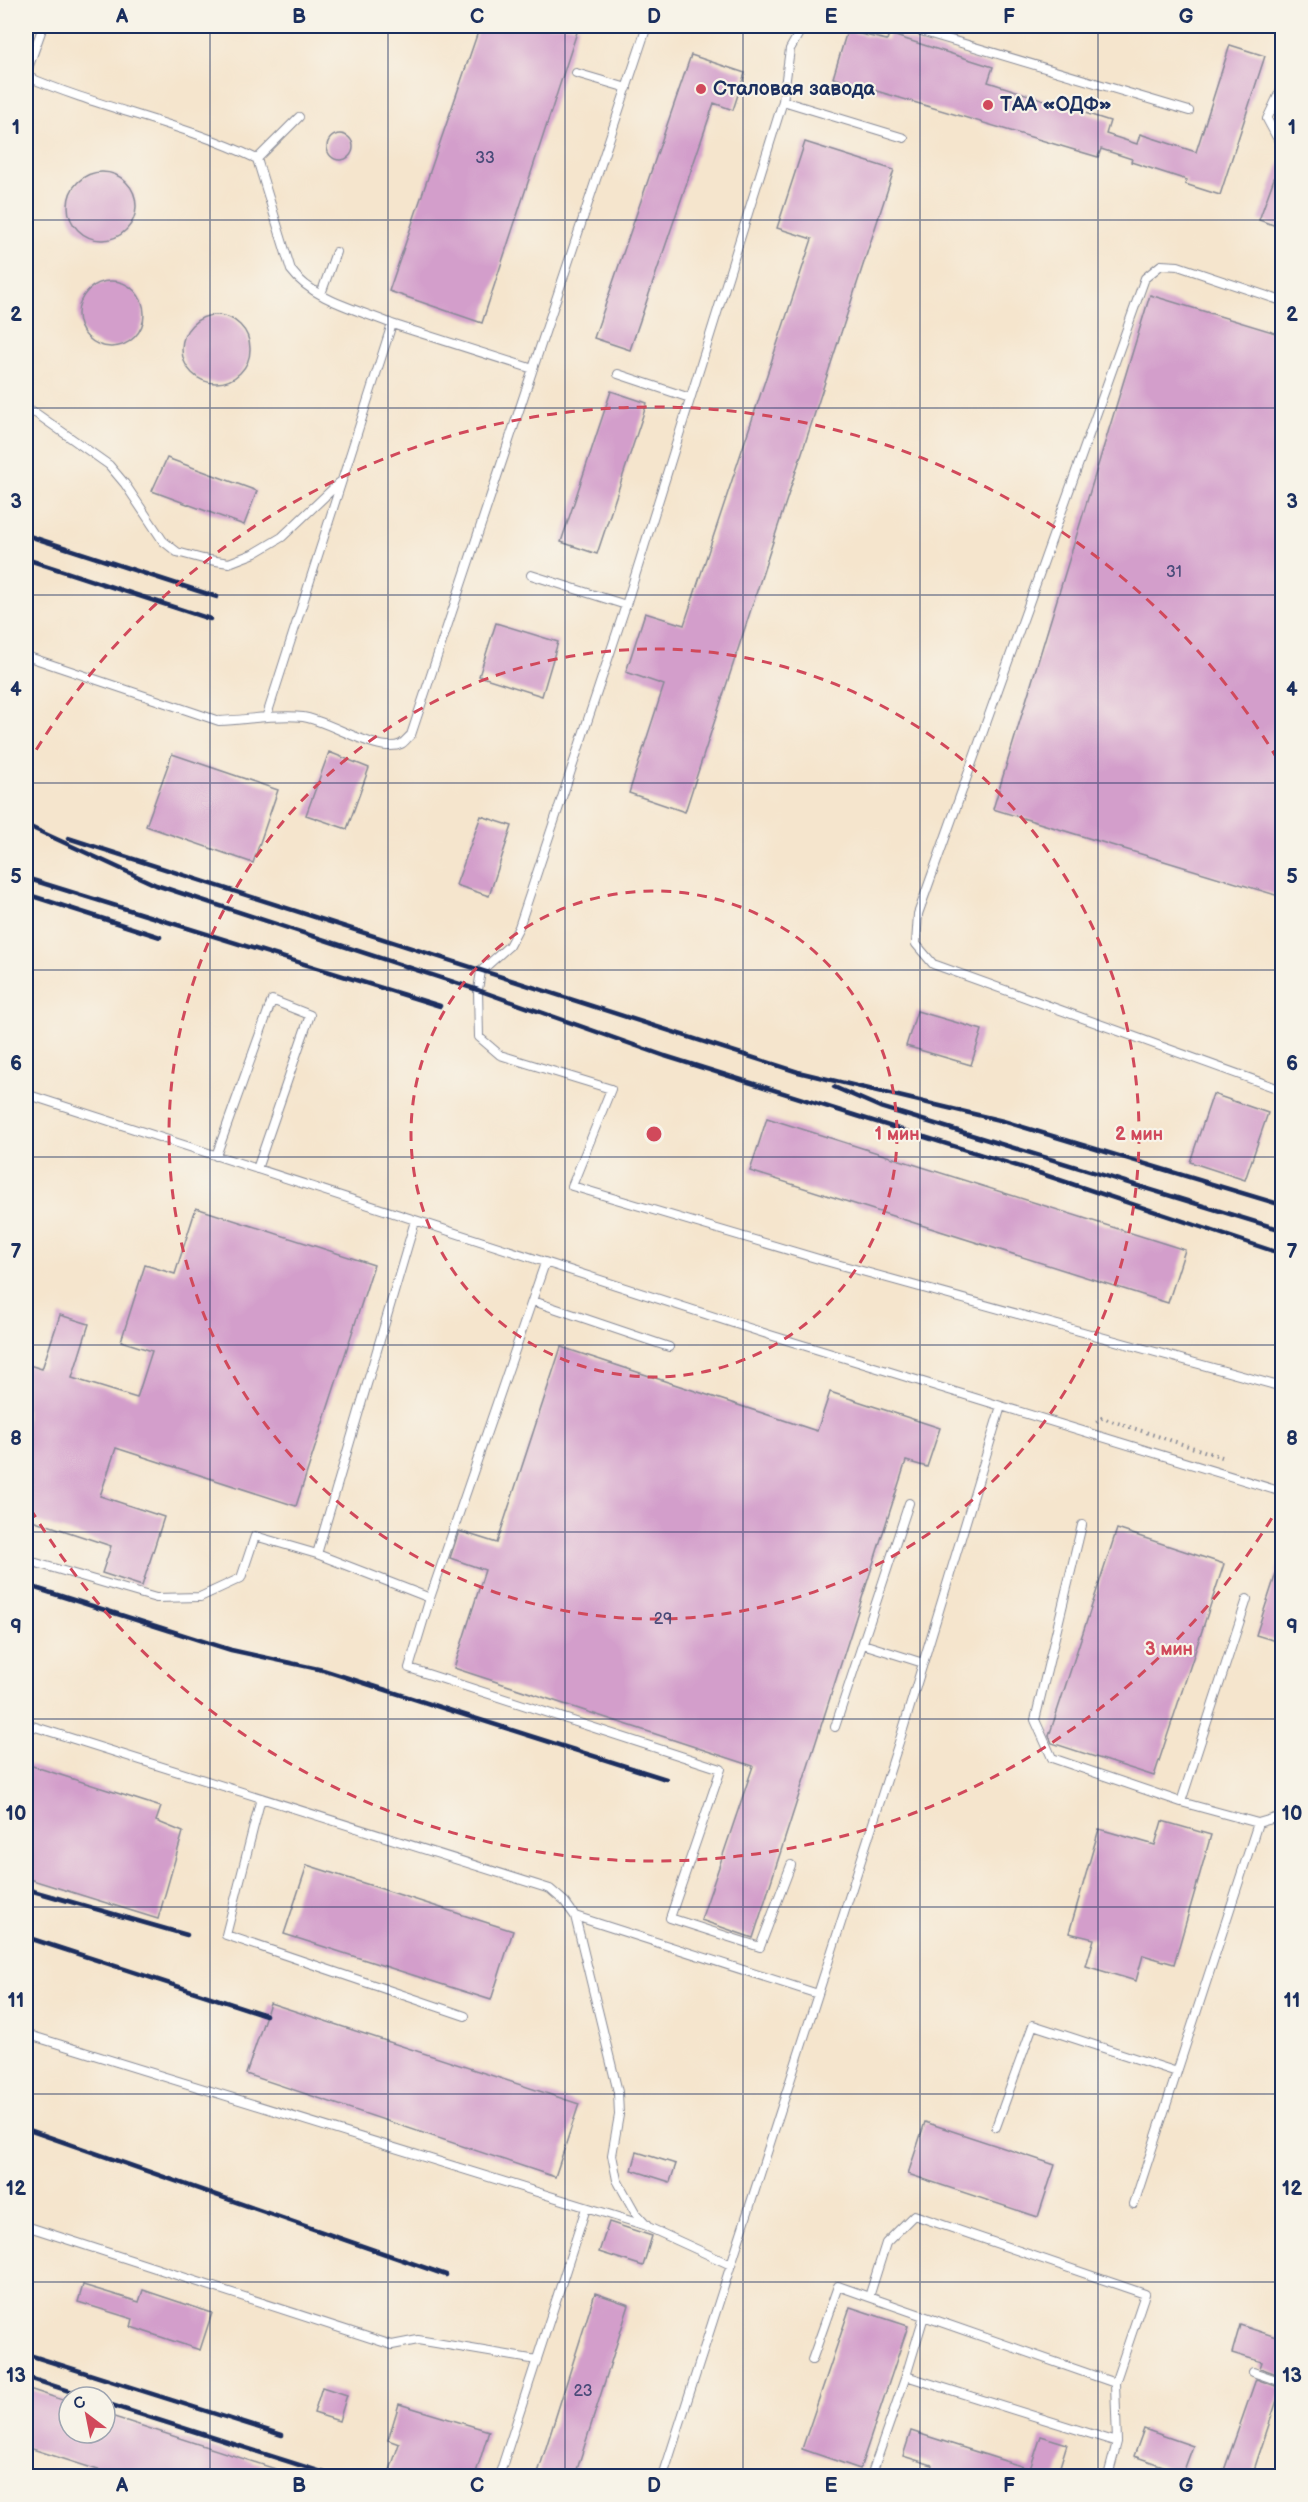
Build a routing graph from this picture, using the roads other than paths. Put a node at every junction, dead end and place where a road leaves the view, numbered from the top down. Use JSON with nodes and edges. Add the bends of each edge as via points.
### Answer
{"nodes":[{"id":1,"x":43,"y":26,"type":"edge"},
{"id":2,"x":647,"y":26,"type":"edge"},
{"id":3,"x":803,"y":26,"type":"edge"},
{"id":4,"x":904,"y":26,"type":"edge"},
{"id":5,"x":576,"y":73,"type":"dead end"},
{"id":6,"x":26,"y":75,"type":"edge"},
{"id":7,"x":1282,"y":87,"type":"edge"},
{"id":8,"x":627,"y":88,"type":"junction"},
{"id":9,"x":783,"y":101,"type":"junction"},
{"id":10,"x":1189,"y":111,"type":"dead end"},
{"id":11,"x":299,"y":117,"type":"dead end"},
{"id":12,"x":904,"y":138,"type":"dead end"},
{"id":13,"x":1282,"y":147,"type":"edge"},
{"id":14,"x":257,"y":159,"type":"junction"},
{"id":15,"x":336,"y":252,"type":"dead end"},
{"id":16,"x":321,"y":294,"type":"junction"},
{"id":17,"x":1282,"y":301,"type":"edge"},
{"id":18,"x":392,"y":324,"type":"junction"},
{"id":19,"x":533,"y":369,"type":"junction"},
{"id":20,"x":618,"y":374,"type":"dead end"},
{"id":21,"x":690,"y":398,"type":"junction"},
{"id":22,"x":26,"y":409,"type":"edge"},
{"id":23,"x":342,"y":478,"type":"junction"},
{"id":24,"x":531,"y":575,"type":"dead end"},
{"id":25,"x":626,"y":605,"type":"junction"},
{"id":26,"x":26,"y":656,"type":"edge"},
{"id":27,"x":267,"y":715,"type":"junction"},
{"id":28,"x":1282,"y":1090,"type":"edge"},
{"id":29,"x":26,"y":1094,"type":"edge"},
{"id":30,"x":216,"y":1156,"type":"junction"},
{"id":31,"x":257,"y":1169,"type":"junction"},
{"id":32,"x":415,"y":1221,"type":"junction"},
{"id":33,"x":546,"y":1263,"type":"junction"},
{"id":34,"x":533,"y":1301,"type":"junction"},
{"id":35,"x":669,"y":1347,"type":"dead end"},
{"id":36,"x":1282,"y":1388,"type":"edge"},
{"id":37,"x":1000,"y":1406,"type":"junction"},
{"id":38,"x":1282,"y":1492,"type":"edge"},
{"id":39,"x":909,"y":1503,"type":"dead end"},
{"id":40,"x":1082,"y":1525,"type":"dead end"},
{"id":41,"x":317,"y":1554,"type":"junction"},
{"id":42,"x":26,"y":1560,"type":"edge"},
{"id":43,"x":430,"y":1598,"type":"junction"},
{"id":44,"x":1247,"y":1599,"type":"dead end"},
{"id":45,"x":863,"y":1644,"type":"junction"},
{"id":46,"x":923,"y":1663,"type":"junction"},
{"id":47,"x":26,"y":1724,"type":"edge"},
{"id":48,"x":835,"y":1727,"type":"dead end"},
{"id":49,"x":261,"y":1798,"type":"junction"},
{"id":50,"x":1181,"y":1802,"type":"junction"},
{"id":51,"x":1282,"y":1816,"type":"edge"},
{"id":52,"x":1258,"y":1823,"type":"junction"},
{"id":53,"x":791,"y":1865,"type":"dead end"},
{"id":54,"x":575,"y":1916,"type":"junction"},
{"id":55,"x":818,"y":1994,"type":"junction"},
{"id":56,"x":465,"y":2016,"type":"dead end"},
{"id":57,"x":26,"y":2034,"type":"edge"},
{"id":58,"x":1177,"y":2072,"type":"junction"},
{"id":59,"x":996,"y":2127,"type":"dead end"},
{"id":60,"x":1134,"y":2204,"type":"dead end"},
{"id":61,"x":586,"y":2208,"type":"junction"},
{"id":62,"x":26,"y":2226,"type":"edge"},
{"id":63,"x":648,"y":2227,"type":"junction"},
{"id":64,"x":731,"y":2265,"type":"junction"},
{"id":65,"x":869,"y":2297,"type":"junction"},
{"id":66,"x":924,"y":2316,"type":"junction"},
{"id":67,"x":537,"y":2360,"type":"junction"},
{"id":68,"x":812,"y":2360,"type":"dead end"},
{"id":69,"x":1253,"y":2372,"type":"dead end"},
{"id":70,"x":906,"y":2376,"type":"junction"},
{"id":71,"x":1282,"y":2382,"type":"edge"},
{"id":72,"x":1116,"y":2383,"type":"junction"},
{"id":73,"x":1117,"y":2442,"type":"junction"},
{"id":74,"x":26,"y":2471,"type":"edge"},
{"id":75,"x":40,"y":2476,"type":"edge"},
{"id":76,"x":499,"y":2476,"type":"edge"},
{"id":77,"x":663,"y":2476,"type":"edge"},
{"id":78,"x":871,"y":2476,"type":"edge"},
{"id":79,"x":1108,"y":2476,"type":"edge"}],
"edges":[{"from":1,"to":6,"type":"lane"},
{"from":2,"to":8,"type":"lane"},
{"from":3,"to":9,"type":"lane","via":[[790,49]]},
{"from":4,"to":10,"type":"lane"},
{"from":5,"to":8,"type":"lane"},
{"from":6,"to":14,"type":"lane","via":[[72,96],[227,144]]},
{"from":7,"to":13,"type":"lane","via":[[1268,119]]},
{"from":8,"to":19,"type":"lane"},
{"from":9,"to":12,"type":"lane"},
{"from":9,"to":21,"type":"lane"},
{"from":11,"to":14,"type":"lane"},
{"from":14,"to":16,"type":"lane","via":[[291,270],[301,283]]},
{"from":15,"to":16,"type":"lane"},
{"from":16,"to":18,"type":"lane"},
{"from":17,"to":28,"type":"lane","via":[[1178,266],[1161,265],[1145,278],[918,915],[916,944],[933,964]]},
{"from":18,"to":19,"type":"lane"},
{"from":18,"to":23,"type":"lane"},
{"from":19,"to":27,"type":"lane","via":[[411,735],[400,745],[381,745],[306,717]]},
{"from":20,"to":21,"type":"lane"},
{"from":21,"to":25,"type":"lane"},
{"from":22,"to":23,"type":"lane","via":[[109,465],[163,542],[177,552],[203,559],[229,563],[255,553],[282,537]]},
{"from":23,"to":27,"type":"lane"},
{"from":24,"to":25,"type":"lane"},
{"from":25,"to":36,"type":"lane","via":[[519,927],[509,946],[481,971],[478,990],[479,1037],[488,1047],[500,1055],[611,1089],[572,1186]]},
{"from":26,"to":27,"type":"lane","via":[[219,721]]},
{"from":29,"to":30,"type":"lane"},
{"from":30,"to":31,"type":"lane"},
{"from":30,"to":31,"type":"lane","via":[[272,1000],[310,1015]]},
{"from":31,"to":32,"type":"lane"},
{"from":32,"to":33,"type":"lane"},
{"from":32,"to":41,"type":"lane"},
{"from":33,"to":34,"type":"lane"},
{"from":33,"to":37,"type":"lane"},
{"from":34,"to":35,"type":"lane"},
{"from":34,"to":43,"type":"lane"},
{"from":37,"to":38,"type":"lane"},
{"from":37,"to":46,"type":"lane"},
{"from":39,"to":45,"type":"lane"},
{"from":40,"to":50,"type":"lane","via":[[1035,1720],[1052,1758]]},
{"from":41,"to":42,"type":"lane","via":[[255,1536],[241,1578],[200,1597],[156,1598]]},
{"from":41,"to":43,"type":"lane"},
{"from":43,"to":53,"type":"lane","via":[[409,1668],[721,1769],[670,1918],[760,1947]]},
{"from":44,"to":50,"type":"lane"},
{"from":45,"to":46,"type":"lane"},
{"from":45,"to":48,"type":"lane"},
{"from":46,"to":55,"type":"lane"},
{"from":47,"to":49,"type":"lane"},
{"from":49,"to":54,"type":"lane","via":[[550,1889]]},
{"from":49,"to":56,"type":"lane","via":[[226,1935]]},
{"from":50,"to":52,"type":"lane"},
{"from":51,"to":52,"type":"lane"},
{"from":52,"to":58,"type":"lane"},
{"from":54,"to":55,"type":"lane"},
{"from":54,"to":63,"type":"lane","via":[[618,2092],[619,2115],[612,2155],[616,2180]]},
{"from":55,"to":64,"type":"lane"},
{"from":57,"to":61,"type":"lane"},
{"from":58,"to":59,"type":"lane","via":[[1033,2025]]},
{"from":58,"to":60,"type":"lane"},
{"from":61,"to":63,"type":"lane"},
{"from":61,"to":67,"type":"lane"},
{"from":62,"to":67,"type":"lane","via":[[392,2345],[418,2340]]},
{"from":63,"to":64,"type":"lane"},
{"from":64,"to":77,"type":"lane"},
{"from":65,"to":66,"type":"lane"},
{"from":65,"to":68,"type":"lane","via":[[838,2286]]},
{"from":65,"to":72,"type":"lane","via":[[886,2243],[914,2215],[1145,2294]]},
{"from":66,"to":70,"type":"lane"},
{"from":66,"to":72,"type":"lane"},
{"from":67,"to":76,"type":"lane"},
{"from":69,"to":71,"type":"lane"},
{"from":70,"to":73,"type":"lane"},
{"from":70,"to":78,"type":"lane"},
{"from":72,"to":73,"type":"lane"},
{"from":73,"to":79,"type":"lane"},
{"from":74,"to":75,"type":"lane"}]}
